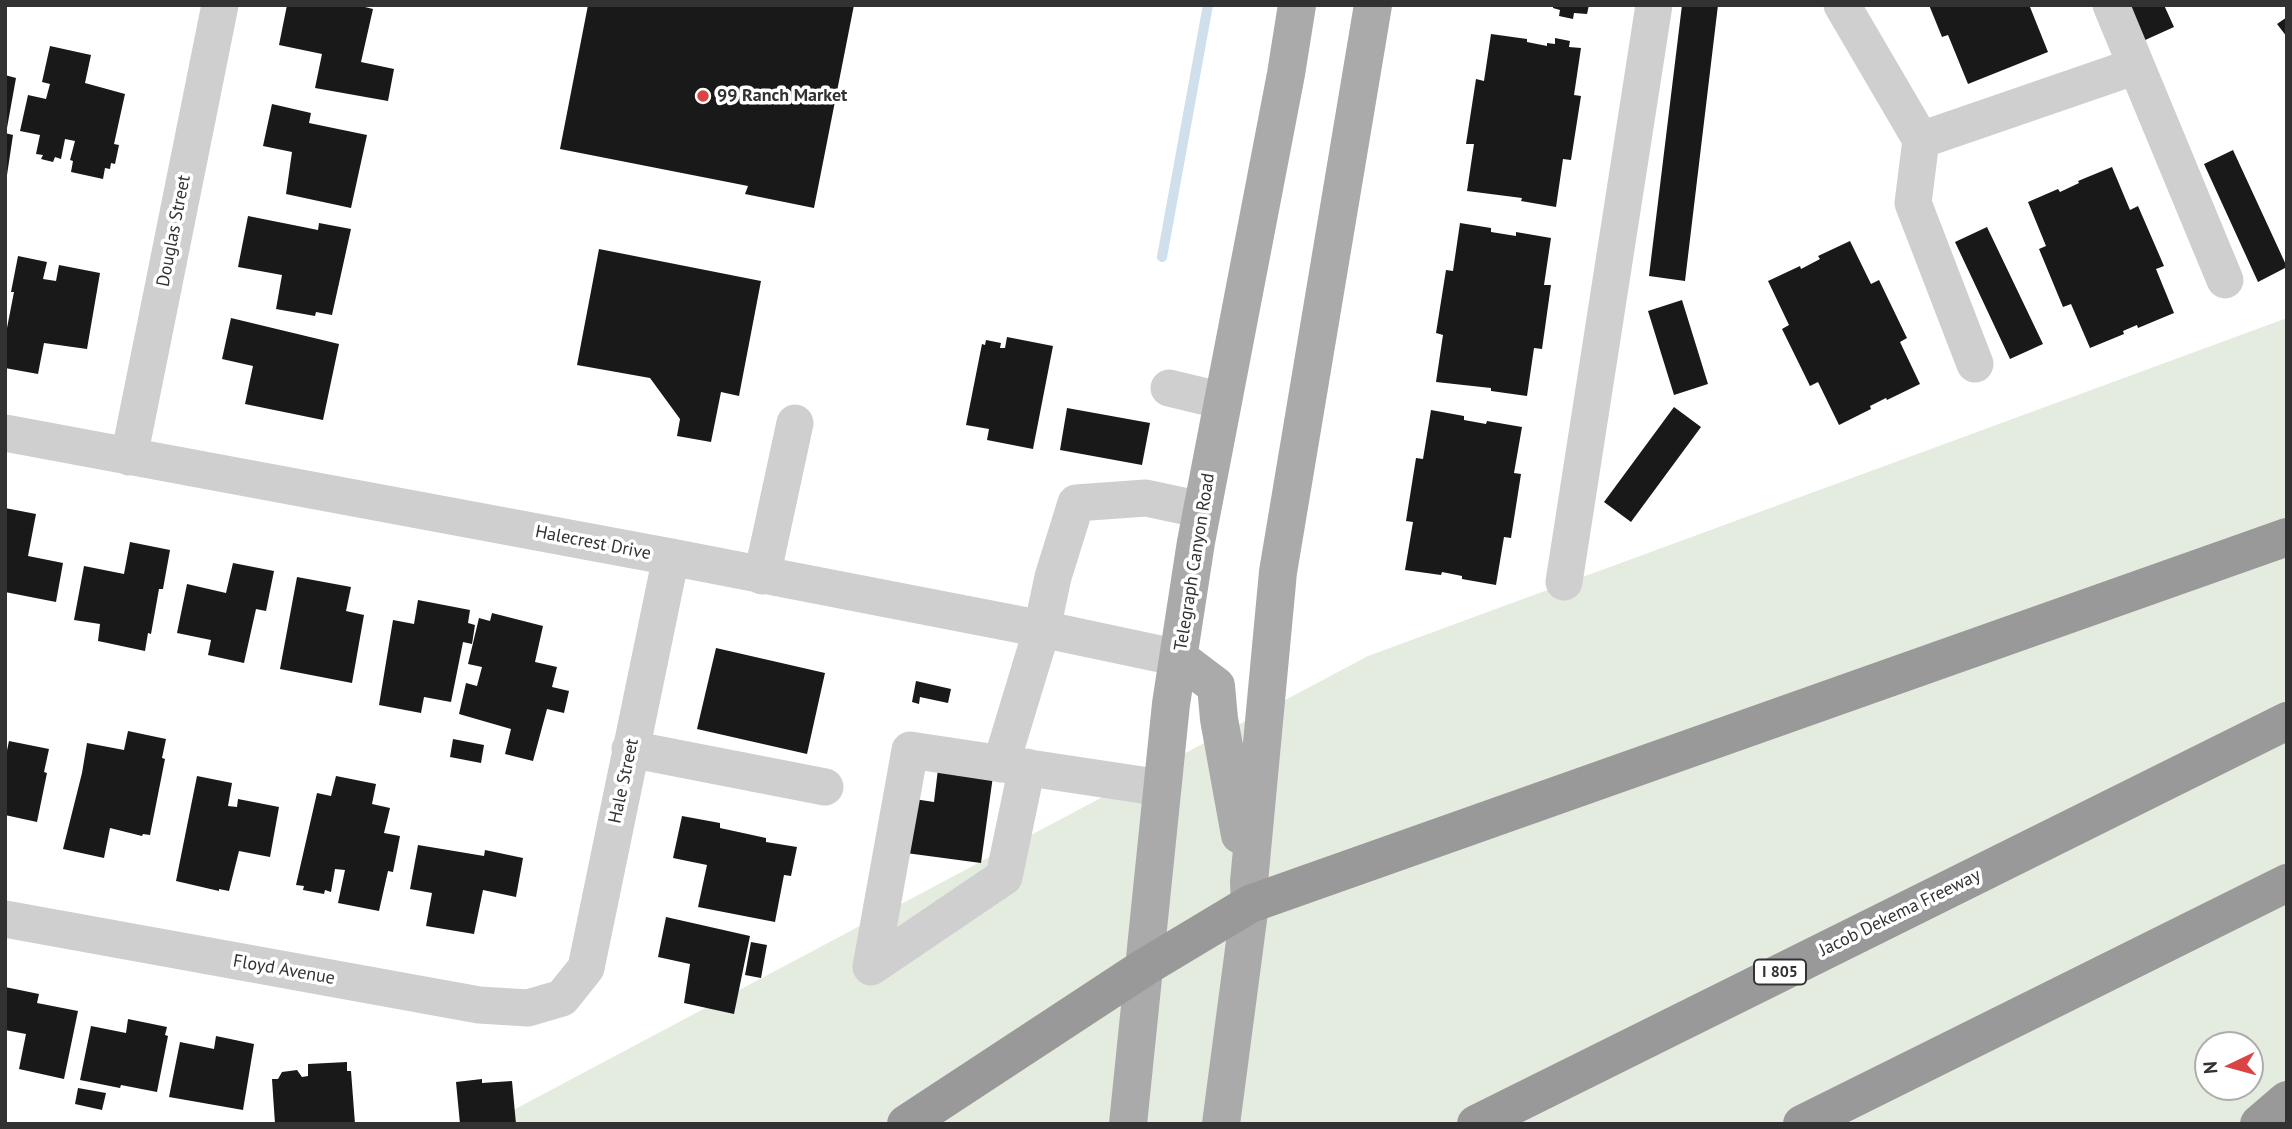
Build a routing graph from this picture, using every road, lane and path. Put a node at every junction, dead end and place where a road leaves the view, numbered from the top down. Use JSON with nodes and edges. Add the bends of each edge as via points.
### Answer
{"nodes":[{"id":1,"x":220,"y":5,"type":"edge"},
{"id":2,"x":1297,"y":5,"type":"edge"},
{"id":3,"x":1373,"y":5,"type":"edge"},
{"id":4,"x":1654,"y":5,"type":"edge"},
{"id":5,"x":1842,"y":5,"type":"edge"},
{"id":6,"x":2110,"y":5,"type":"edge"},
{"id":7,"x":2136,"y":66,"type":"junction"},
{"id":8,"x":1921,"y":139,"type":"junction"},
{"id":9,"x":2225,"y":280,"type":"dead end"},
{"id":10,"x":1975,"y":364,"type":"dead end"},
{"id":11,"x":1168,"y":388,"type":"dead end"},
{"id":12,"x":1223,"y":401,"type":"junction"},
{"id":13,"x":794,"y":423,"type":"dead end"},
{"id":14,"x":5,"y":433,"type":"edge"},
{"id":15,"x":130,"y":457,"type":"junction"},
{"id":16,"x":1202,"y":510,"type":"junction"},
{"id":17,"x":2287,"y":537,"type":"edge"},
{"id":18,"x":671,"y":557,"type":"junction"},
{"id":19,"x":762,"y":576,"type":"junction"},
{"id":20,"x":1564,"y":582,"type":"dead end"},
{"id":21,"x":1042,"y":629,"type":"junction"},
{"id":22,"x":1179,"y":658,"type":"junction"},
{"id":23,"x":2287,"y":721,"type":"edge"},
{"id":24,"x":630,"y":749,"type":"junction"},
{"id":25,"x":1014,"y":766,"type":"junction"},
{"id":26,"x":825,"y":787,"type":"dead end"},
{"id":27,"x":1163,"y":788,"type":"junction"},
{"id":28,"x":2287,"y":883,"type":"edge"},
{"id":29,"x":1249,"y":893,"type":"junction"},
{"id":30,"x":5,"y":919,"type":"edge"},
{"id":31,"x":1145,"y":967,"type":"junction"},
{"id":32,"x":562,"y":998,"type":"joint"},
{"id":33,"x":2287,"y":1100,"type":"edge"},
{"id":34,"x":906,"y":1124,"type":"edge"},
{"id":35,"x":1128,"y":1124,"type":"edge"},
{"id":36,"x":1221,"y":1124,"type":"edge"},
{"id":37,"x":1476,"y":1124,"type":"edge"},
{"id":38,"x":1802,"y":1124,"type":"edge"},
{"id":39,"x":2259,"y":1124,"type":"edge"}],
"edges":[{"from":1,"to":15,"type":"street","name":"Douglas Street"},
{"from":2,"to":12,"type":"main road","name":"Telegraph Canyon Road"},
{"from":3,"to":29,"type":"main road","via":[[1278,572]]},
{"from":4,"to":20,"type":"street"},
{"from":5,"to":8,"type":"street"},
{"from":6,"to":7,"type":"street"},
{"from":7,"to":8,"type":"street"},
{"from":7,"to":9,"type":"street"},
{"from":8,"to":10,"type":"street","via":[[1913,202]]},
{"from":11,"to":12,"type":"street"},
{"from":12,"to":16,"type":"main road","name":"Telegraph Canyon Road"},
{"from":13,"to":19,"type":"street"},
{"from":14,"to":15,"type":"street","name":"Halecrest Drive"},
{"from":15,"to":18,"type":"street","name":"Halecrest Drive"},
{"from":16,"to":21,"type":"street","via":[[1146,498],[1076,503]]},
{"from":16,"to":22,"type":"main road","name":"Telegraph Canyon Road"},
{"from":17,"to":29,"type":"highway"},
{"from":18,"to":19,"type":"street","name":"Halecrest Drive"},
{"from":18,"to":24,"type":"street","name":"Hale Street"},
{"from":19,"to":21,"type":"street","name":"Halecrest Drive"},
{"from":21,"to":22,"type":"street","name":"Halecrest Drive"},
{"from":21,"to":25,"type":"street"},
{"from":22,"to":27,"type":"main road","name":"Telegraph Canyon Road"},
{"from":22,"to":29,"type":"main road","via":[[1216,686]]},
{"from":23,"to":37,"type":"highway","name":"Jacob Dekema Freeway","number":"I 805"},
{"from":24,"to":26,"type":"street"},
{"from":24,"to":32,"type":"street","name":"Hale Street","via":[[586,968]]},
{"from":25,"to":25,"type":"street","via":[[910,750],[871,967],[1003,877]]},
{"from":25,"to":27,"type":"street"},
{"from":27,"to":31,"type":"main road","name":"Telegraph Canyon Road"},
{"from":28,"to":38,"type":"highway"},
{"from":29,"to":31,"type":"highway"},
{"from":29,"to":36,"type":"main road"},
{"from":30,"to":32,"type":"street","name":"Floyd Avenue","via":[[478,1005],[528,1008]]},
{"from":31,"to":34,"type":"highway"},
{"from":31,"to":35,"type":"main road","name":"Telegraph Canyon Road"},
{"from":33,"to":39,"type":"highway"}]}
